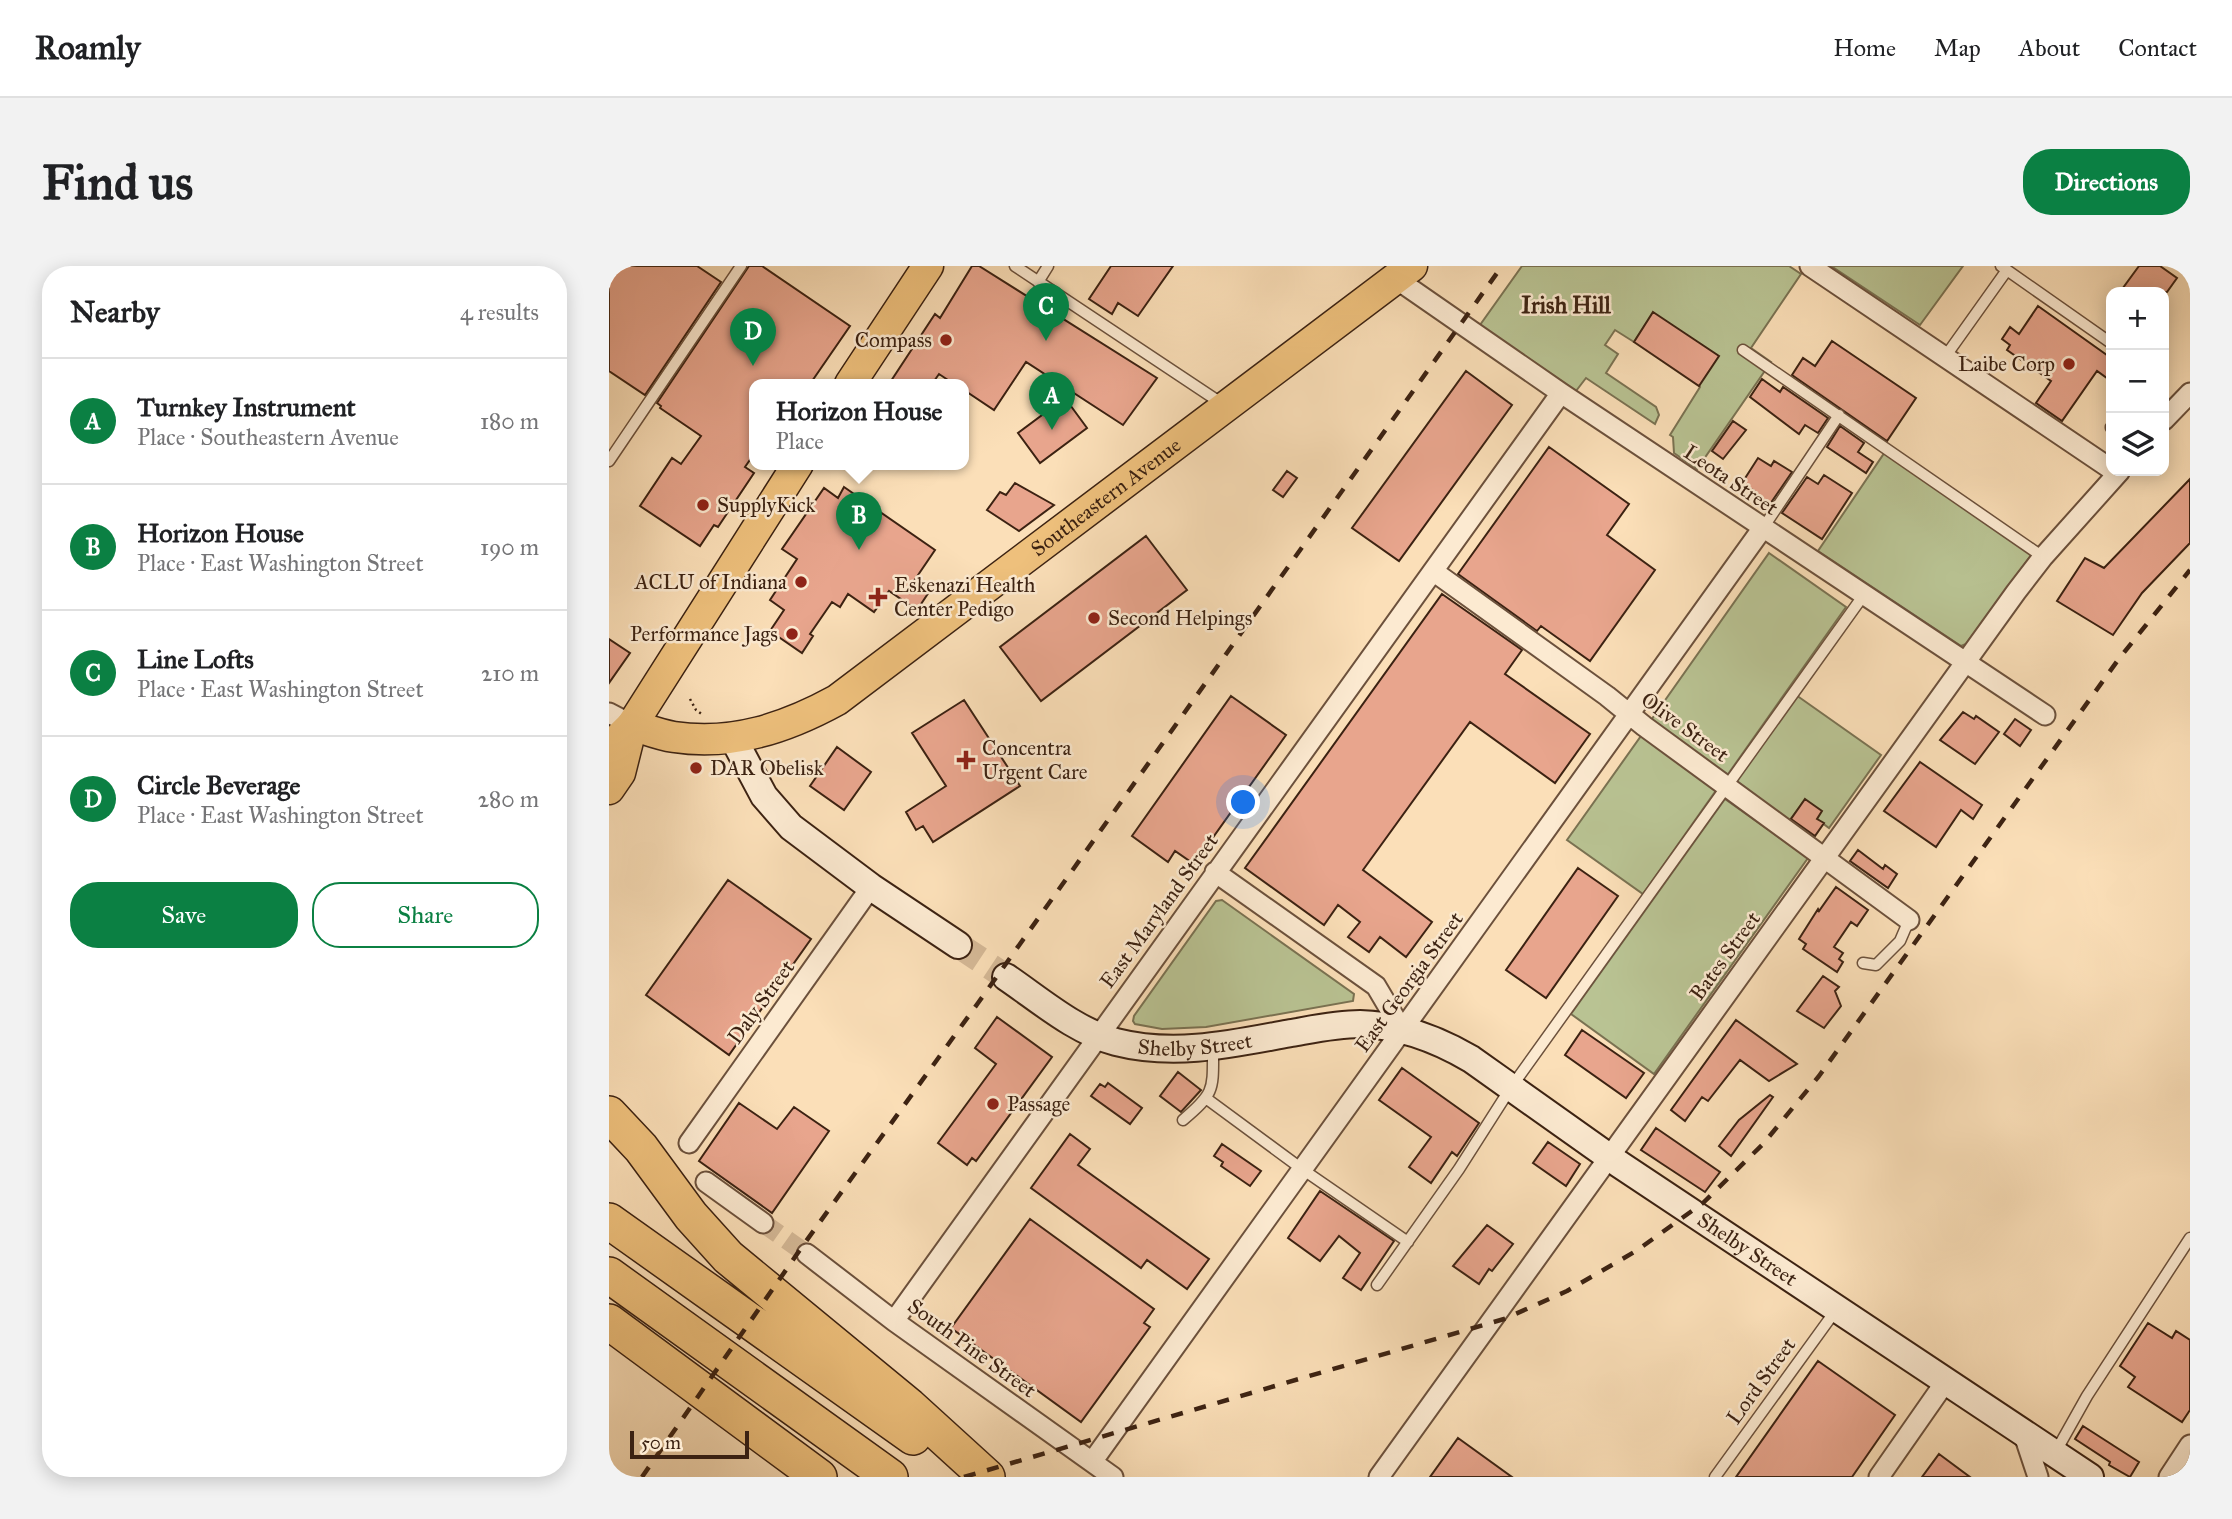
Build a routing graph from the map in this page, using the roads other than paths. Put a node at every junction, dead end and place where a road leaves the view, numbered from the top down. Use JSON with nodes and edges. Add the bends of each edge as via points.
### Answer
{"nodes":[{"id":1,"x":741,"y":266,"type":"edge"},
{"id":2,"x":928,"y":266,"type":"edge"},
{"id":3,"x":1014,"y":266,"type":"edge"},
{"id":4,"x":1048,"y":266,"type":"edge"},
{"id":5,"x":1810,"y":266,"type":"edge"},
{"id":6,"x":2004,"y":268,"type":"edge"},
{"id":7,"x":1403,"y":272,"type":"edge"},
{"id":8,"x":1038,"y":282,"type":"junction"},
{"id":9,"x":2106,"y":339,"type":"edge"},
{"id":10,"x":1743,"y":350,"type":"dead end"},
{"id":11,"x":1945,"y":357,"type":"junction"},
{"id":12,"x":854,"y":379,"type":"edge"},
{"id":13,"x":1561,"y":393,"type":"junction"},
{"id":14,"x":2190,"y":393,"type":"edge"},
{"id":15,"x":1226,"y":407,"type":"junction"},
{"id":16,"x":1839,"y":415,"type":"junction"},
{"id":17,"x":2169,"y":415,"type":"edge"},
{"id":18,"x":609,"y":461,"type":"edge"},
{"id":19,"x":2106,"y":464,"type":"edge"},
{"id":20,"x":794,"y":470,"type":"edge"},
{"id":21,"x":2112,"y":476,"type":"edge"},
{"id":22,"x":1762,"y":528,"type":"junction"},
{"id":23,"x":2043,"y":557,"type":"junction"},
{"id":24,"x":1433,"y":571,"type":"junction"},
{"id":25,"x":1864,"y":596,"type":"junction"},
{"id":26,"x":1965,"y":664,"type":"junction"},
{"id":27,"x":1628,"y":715,"type":"junction"},
{"id":28,"x":2045,"y":715,"type":"dead end"},
{"id":29,"x":620,"y":719,"type":"edge"},
{"id":30,"x":733,"y":738,"type":"junction"},
{"id":31,"x":609,"y":748,"type":"edge"},
{"id":32,"x":1727,"y":786,"type":"junction"},
{"id":33,"x":609,"y":789,"type":"edge"},
{"id":34,"x":1825,"y":858,"type":"junction"},
{"id":35,"x":1215,"y":872,"type":"junction"},
{"id":36,"x":871,"y":887,"type":"junction"},
{"id":37,"x":1909,"y":920,"type":"joint"},
{"id":38,"x":958,"y":945,"type":"tunnel mouth"},
{"id":39,"x":1863,"y":963,"type":"dead end"},
{"id":40,"x":1006,"y":977,"type":"tunnel mouth"},
{"id":41,"x":1402,"y":1030,"type":"junction"},
{"id":42,"x":1097,"y":1035,"type":"junction"},
{"id":43,"x":1213,"y":1047,"type":"junction"},
{"id":44,"x":1510,"y":1088,"type":"junction"},
{"id":45,"x":1207,"y":1099,"type":"junction"},
{"id":46,"x":609,"y":1114,"type":"edge"},
{"id":47,"x":1183,"y":1120,"type":"dead end"},
{"id":48,"x":689,"y":1143,"type":"dead end"},
{"id":49,"x":1609,"y":1157,"type":"junction"},
{"id":50,"x":1302,"y":1169,"type":"junction"},
{"id":51,"x":706,"y":1182,"type":"dead end"},
{"id":52,"x":609,"y":1221,"type":"edge"},
{"id":53,"x":763,"y":1223,"type":"tunnel mouth"},
{"id":54,"x":2190,"y":1238,"type":"edge"},
{"id":55,"x":1408,"y":1242,"type":"junction"},
{"id":56,"x":807,"y":1254,"type":"tunnel mouth"},
{"id":57,"x":609,"y":1275,"type":"edge"},
{"id":58,"x":1377,"y":1285,"type":"dead end"},
{"id":59,"x":1838,"y":1308,"type":"junction"},
{"id":60,"x":894,"y":1321,"type":"junction"},
{"id":61,"x":609,"y":1322,"type":"edge"},
{"id":62,"x":609,"y":1345,"type":"edge"},
{"id":63,"x":1946,"y":1381,"type":"junction"},
{"id":64,"x":2023,"y":1432,"type":"junction"},
{"id":65,"x":769,"y":1441,"type":"junction"},
{"id":66,"x":2190,"y":1445,"type":"edge"},
{"id":67,"x":2055,"y":1453,"type":"junction"},
{"id":68,"x":1092,"y":1462,"type":"junction"},
{"id":69,"x":819,"y":1477,"type":"edge"},
{"id":70,"x":890,"y":1477,"type":"edge"},
{"id":71,"x":971,"y":1477,"type":"edge"},
{"id":72,"x":987,"y":1477,"type":"edge"},
{"id":73,"x":1113,"y":1477,"type":"edge"},
{"id":74,"x":1379,"y":1477,"type":"edge"},
{"id":75,"x":1715,"y":1477,"type":"edge"},
{"id":76,"x":1879,"y":1477,"type":"edge"},
{"id":77,"x":2038,"y":1477,"type":"edge"},
{"id":78,"x":2090,"y":1477,"type":"edge"},
{"id":79,"x":2169,"y":1477,"type":"edge"}],
"edges":[{"from":1,"to":18,"type":"lane"},
{"from":2,"to":12,"type":"main road"},
{"from":3,"to":8,"type":"lane"},
{"from":4,"to":8,"type":"lane"},
{"from":5,"to":11,"type":"street"},
{"from":6,"to":9,"type":"lane"},
{"from":6,"to":11,"type":"lane"},
{"from":7,"to":13,"type":"street","name":"Leota Street"},
{"from":7,"to":15,"type":"main road","name":"Southeastern Avenue"},
{"from":8,"to":15,"type":"lane"},
{"from":10,"to":16,"type":"lane"},
{"from":11,"to":19,"type":"street"},
{"from":13,"to":22,"type":"street","name":"Leota Street"},
{"from":13,"to":24,"type":"street","name":"East Maryland Street"},
{"from":14,"to":17,"type":"street"},
{"from":15,"to":30,"type":"main road","name":"Southeastern Avenue","via":[[846,694],[783,726]]},
{"from":16,"to":22,"type":"lane"},
{"from":16,"to":23,"type":"lane"},
{"from":20,"to":29,"type":"main road","via":[[700,615]]},
{"from":21,"to":23,"type":"street","name":"Bates Street"},
{"from":22,"to":25,"type":"street","name":"Leota Street"},
{"from":22,"to":27,"type":"street","name":"East Georgia Street"},
{"from":23,"to":26,"type":"street","name":"Bates Street"},
{"from":24,"to":27,"type":"street","name":"Olive Street"},
{"from":24,"to":35,"type":"street","name":"East Maryland Street"},
{"from":25,"to":26,"type":"street","name":"Leota Street"},
{"from":25,"to":32,"type":"lane"},
{"from":26,"to":28,"type":"street","name":"Leota Street"},
{"from":26,"to":34,"type":"street","name":"Bates Street"},
{"from":27,"to":32,"type":"street","name":"Olive Street"},
{"from":27,"to":41,"type":"street","name":"East Georgia Street"},
{"from":29,"to":30,"type":"main road","name":"Southeastern Avenue","via":[[670,737]]},
{"from":29,"to":31,"type":"main road"},
{"from":29,"to":33,"type":"main road","via":[[620,773]]},
{"from":30,"to":36,"type":"main road","via":[[780,817]]},
{"from":32,"to":34,"type":"street","name":"Olive Street"},
{"from":32,"to":44,"type":"lane"},
{"from":34,"to":37,"type":"street","name":"Olive Street"},
{"from":34,"to":49,"type":"street","name":"Bates Street"},
{"from":35,"to":41,"type":"street","via":[[1376,986]]},
{"from":35,"to":42,"type":"street","name":"East Maryland Street"},
{"from":36,"to":38,"type":"main road"},
{"from":36,"to":48,"type":"street","name":"Daly Street"},
{"from":37,"to":39,"type":"lane","via":[[1900,941],[1876,965]]},
{"from":40,"to":42,"type":"main road","name":"Shelby Street"},
{"from":41,"to":43,"type":"main road","name":"Shelby Street","via":[[1330,1026]]},
{"from":41,"to":44,"type":"main road","name":"Shelby Street","via":[[1457,1050]]},
{"from":41,"to":50,"type":"street","name":"East Georgia Street"},
{"from":42,"to":43,"type":"main road","name":"Shelby Street","via":[[1148,1048]]},
{"from":42,"to":60,"type":"street","name":"East Maryland Street"},
{"from":43,"to":45,"type":"lane","via":[[1213,1087]]},
{"from":44,"to":49,"type":"main road","name":"Shelby Street"},
{"from":44,"to":55,"type":"lane"},
{"from":45,"to":47,"type":"lane"},
{"from":45,"to":50,"type":"lane"},
{"from":46,"to":72,"type":"highway","via":[[728,1257],[909,1406]]},
{"from":49,"to":59,"type":"main road","name":"Shelby Street"},
{"from":49,"to":74,"type":"street","name":"Bates Street"},
{"from":50,"to":55,"type":"lane"},
{"from":50,"to":68,"type":"street","name":"East Georgia Street"},
{"from":51,"to":53,"type":"street"},
{"from":52,"to":71,"type":"highway"},
{"from":54,"to":67,"type":"lane"},
{"from":55,"to":58,"type":"lane"},
{"from":56,"to":60,"type":"street","name":"South Pine Street"},
{"from":57,"to":70,"type":"highway"},
{"from":59,"to":63,"type":"main road","name":"Shelby Street"},
{"from":59,"to":75,"type":"lane","name":"Lord Street"},
{"from":60,"to":68,"type":"street","name":"South Pine Street"},
{"from":61,"to":65,"type":"highway"},
{"from":62,"to":65,"type":"highway","via":[[666,1375]]},
{"from":63,"to":64,"type":"main road","name":"Shelby Street"},
{"from":63,"to":76,"type":"street"},
{"from":64,"to":67,"type":"main road","name":"Shelby Street"},
{"from":64,"to":77,"type":"street"},
{"from":65,"to":69,"type":"highway"},
{"from":66,"to":79,"type":"street"},
{"from":67,"to":78,"type":"main road","name":"Shelby Street"},
{"from":68,"to":73,"type":"street","name":"South Pine Street"}]}
